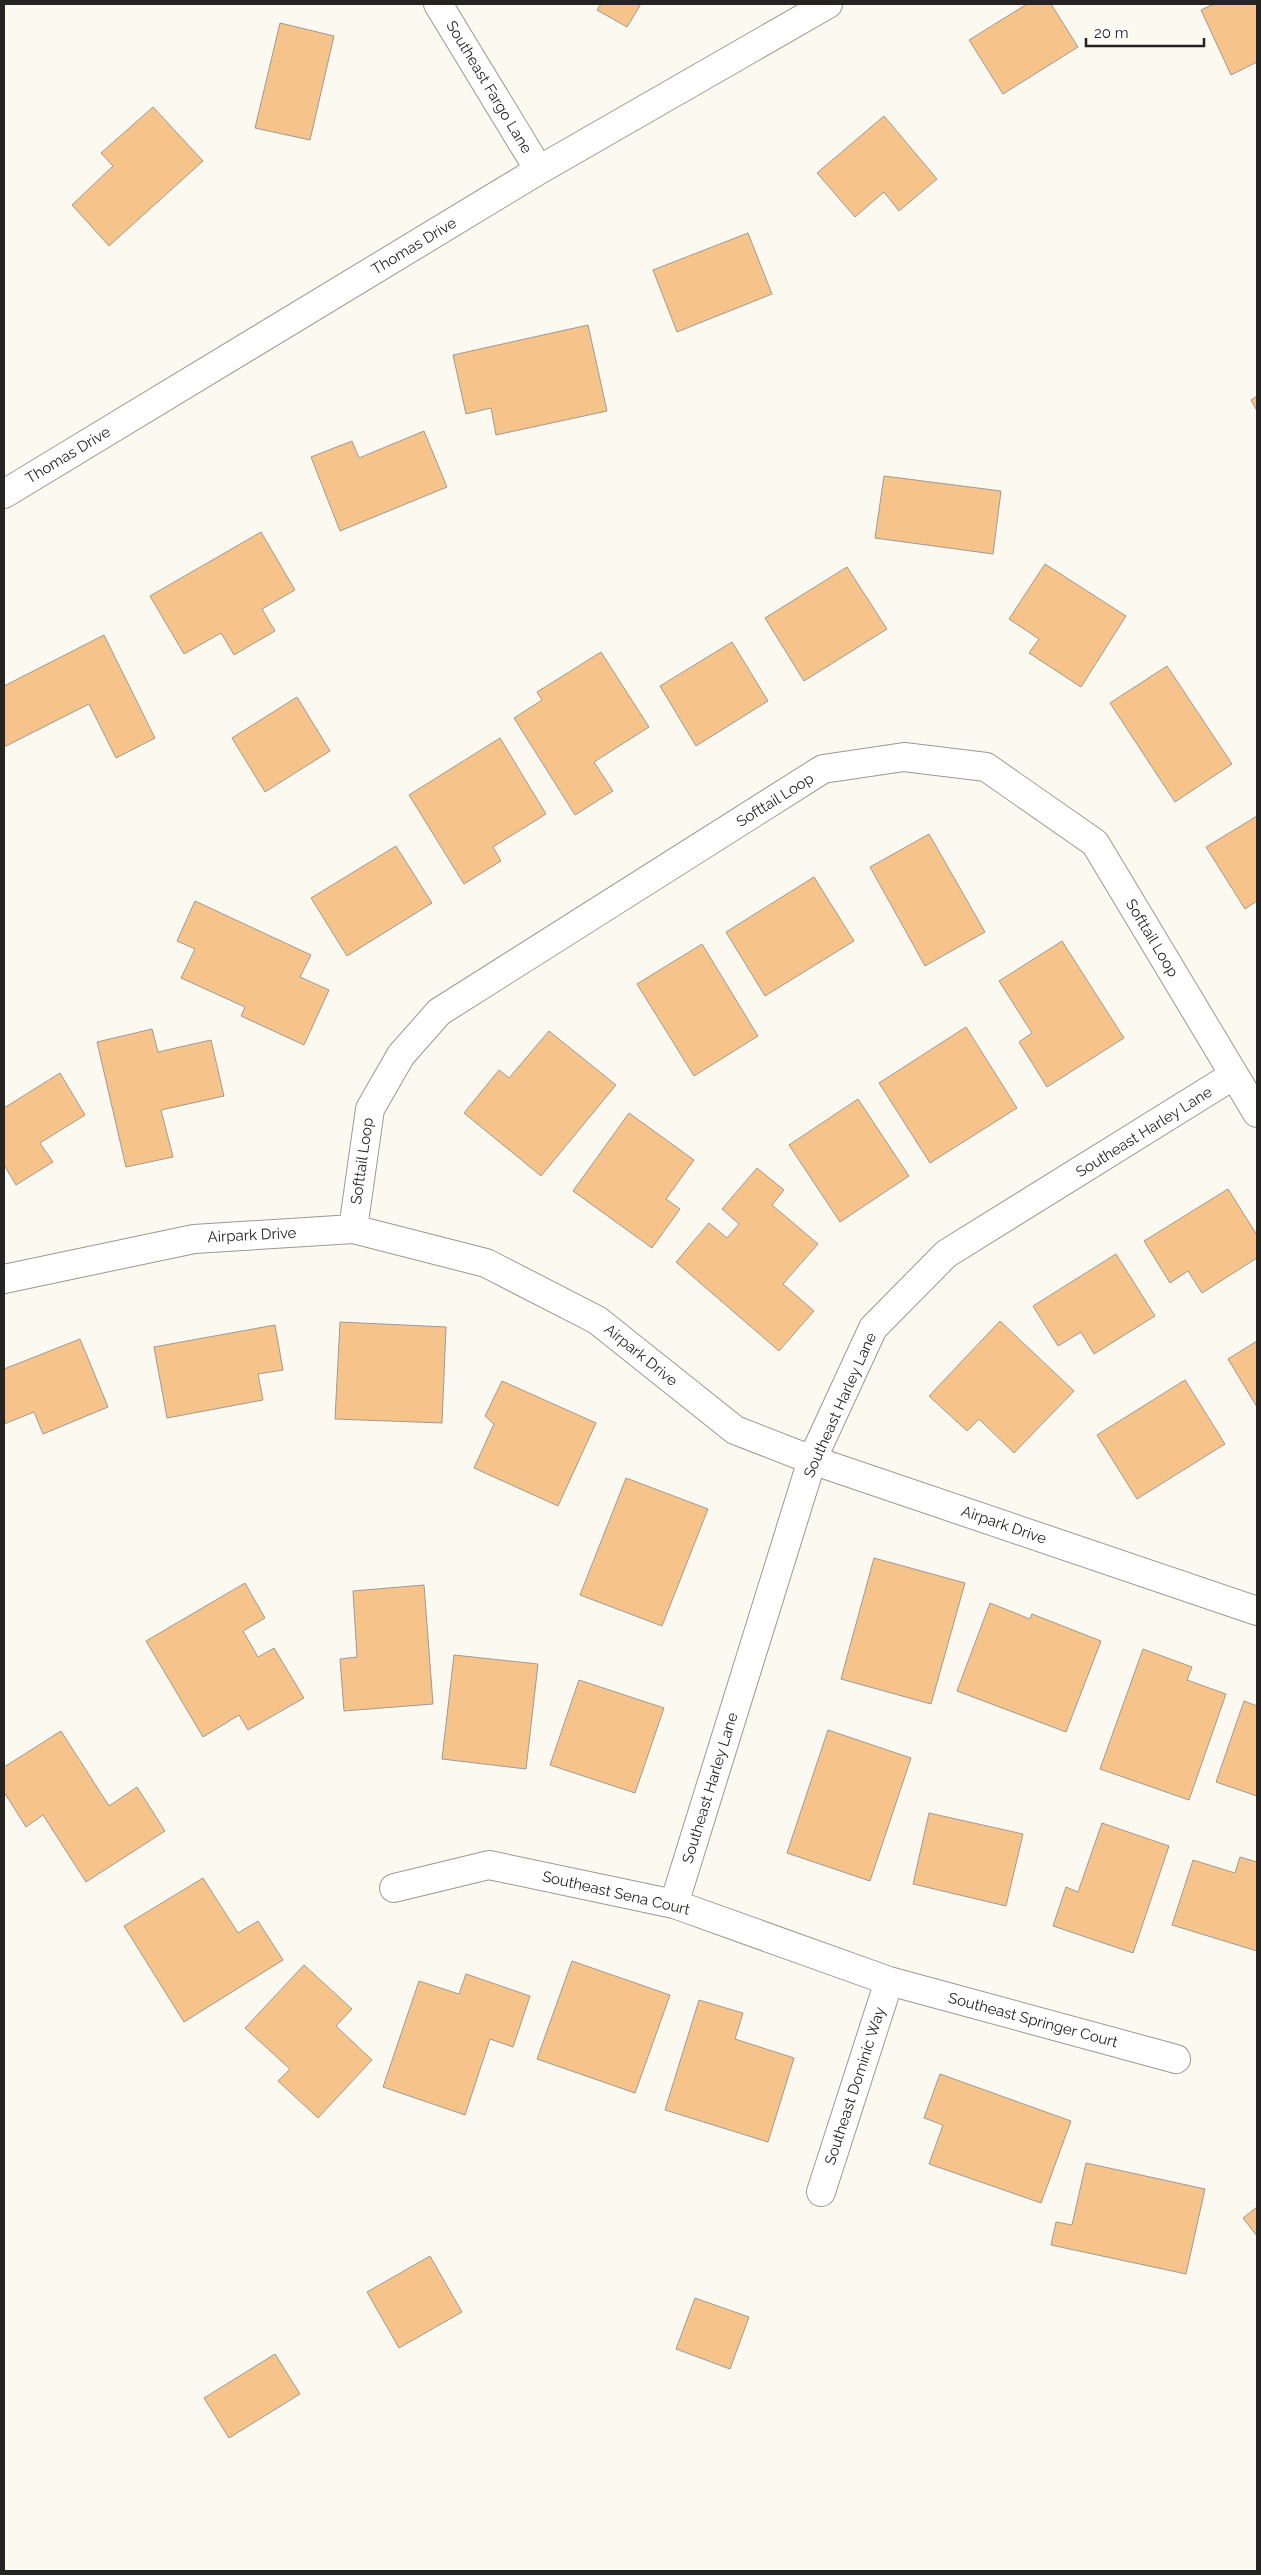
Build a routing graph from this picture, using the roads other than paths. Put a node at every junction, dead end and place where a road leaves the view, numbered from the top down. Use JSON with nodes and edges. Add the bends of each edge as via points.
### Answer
{"nodes":[{"id":1,"x":438,"y":4,"type":"edge"},
{"id":2,"x":828,"y":4,"type":"edge"},
{"id":3,"x":539,"y":170,"type":"junction"},
{"id":4,"x":4,"y":494,"type":"edge"},
{"id":5,"x":1234,"y":1075,"type":"junction"},
{"id":6,"x":1257,"y":1113,"type":"edge"},
{"id":7,"x":353,"y":1229,"type":"junction"},
{"id":8,"x":4,"y":1279,"type":"edge"},
{"id":9,"x":812,"y":1460,"type":"junction"},
{"id":10,"x":1257,"y":1611,"type":"edge"},
{"id":11,"x":394,"y":1888,"type":"dead end"},
{"id":12,"x":674,"y":1904,"type":"junction"},
{"id":13,"x":889,"y":1981,"type":"junction"},
{"id":14,"x":1176,"y":2059,"type":"dead end"},
{"id":15,"x":821,"y":2192,"type":"dead end"}],
"edges":[{"from":1,"to":3,"type":"street","name":"Southeast Fargo Lane"},
{"from":2,"to":3,"type":"street","name":"Thomas Drive"},
{"from":3,"to":4,"type":"street","name":"Thomas Drive"},
{"from":5,"to":6,"type":"street","name":"Softtail Loop"},
{"from":5,"to":7,"type":"street","name":"Softtail Loop","via":[[1095,843],[986,767],[904,757],[824,769],[440,1012],[401,1055],[370,1109]]},
{"from":5,"to":9,"type":"street","name":"Southeast Harley Lane","via":[[946,1254],[873,1328]]},
{"from":7,"to":8,"type":"street","name":"Airpark Drive","via":[[194,1239]]},
{"from":7,"to":9,"type":"street","name":"Airpark Drive","via":[[486,1263],[597,1320],[735,1430]]},
{"from":9,"to":10,"type":"street","name":"Airpark Drive"},
{"from":9,"to":12,"type":"street","name":"Southeast Harley Lane"},
{"from":11,"to":12,"type":"street","name":"Southeast Sena Court","via":[[489,1865]]},
{"from":12,"to":13,"type":"street","name":"Southeast Sena Court"},
{"from":13,"to":14,"type":"street","name":"Southeast Springer Court"},
{"from":13,"to":15,"type":"street","name":"Southeast Dominic Way"}]}
